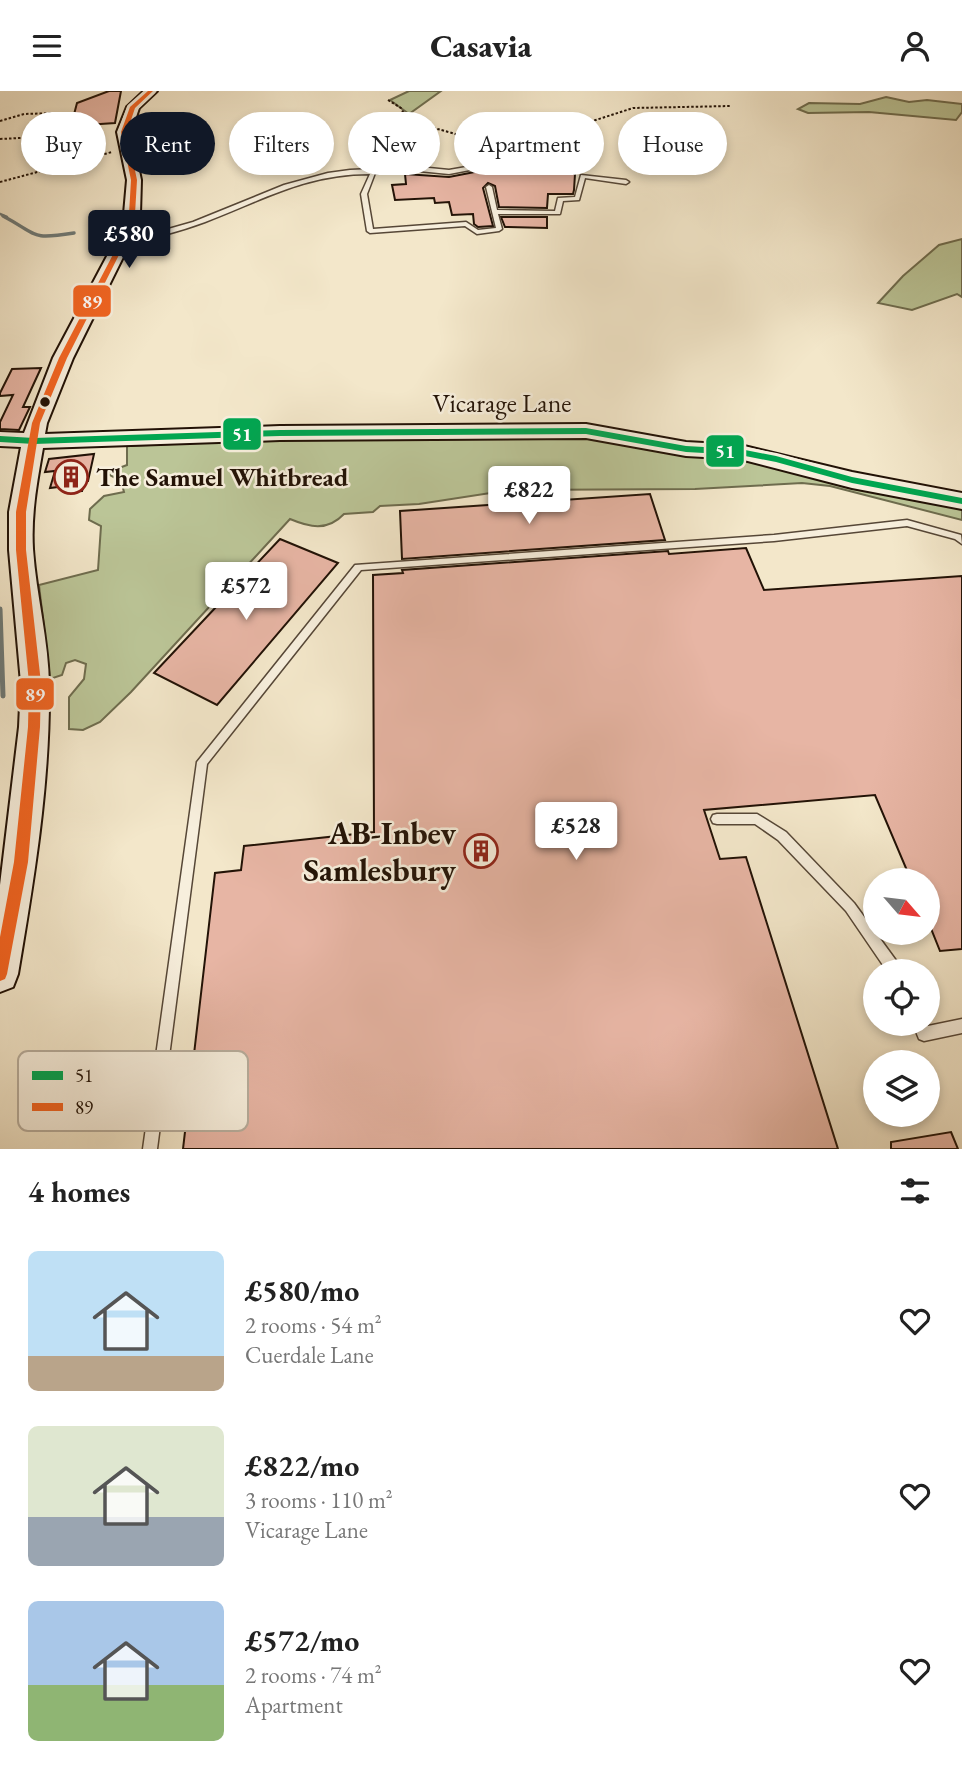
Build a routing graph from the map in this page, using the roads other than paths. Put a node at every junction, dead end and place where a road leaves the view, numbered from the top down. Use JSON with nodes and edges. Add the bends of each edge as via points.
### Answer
{"nodes":[{"id":1,"x":151,"y":91,"type":"edge"},
{"id":2,"x":348,"y":170,"type":"edge"},
{"id":3,"x":372,"y":175,"type":"edge"},
{"id":4,"x":626,"y":182,"type":"dead end"},
{"id":5,"x":489,"y":187,"type":"dead end"},
{"id":6,"x":495,"y":212,"type":"junction"},
{"id":7,"x":122,"y":243,"type":"junction"},
{"id":8,"x":0,"y":439,"type":"edge"},
{"id":9,"x":34,"y":441,"type":"junction"},
{"id":10,"x":962,"y":501,"type":"edge"},
{"id":11,"x":962,"y":541,"type":"edge"},
{"id":12,"x":717,"y":819,"type":"dead end"},
{"id":13,"x":887,"y":959,"type":"edge"},
{"id":14,"x":0,"y":974,"type":"edge"},
{"id":15,"x":962,"y":1026,"type":"edge"},
{"id":16,"x":940,"y":1031,"type":"edge"},
{"id":17,"x":163,"y":1051,"type":"edge"},
{"id":18,"x":152,"y":1131,"type":"edge"},
{"id":19,"x":150,"y":1149,"type":"edge"}],
"edges":[{"from":1,"to":7,"type":"main road","via":[[133,107],[126,123],[134,180],[132,214]]},
{"from":2,"to":7,"type":"lane","via":[[308,178],[203,221]]},
{"from":3,"to":6,"type":"lane","via":[[364,194],[370,231],[466,224],[477,232],[495,231],[499,229]]},
{"from":4,"to":6,"type":"lane","via":[[583,176],[577,199],[560,199],[558,213]]},
{"from":5,"to":6,"type":"lane"},
{"from":7,"to":9,"type":"main road","via":[[63,358],[36,423]]},
{"from":8,"to":9,"type":"main road"},
{"from":9,"to":10,"type":"street","name":"Vicarage Lane","via":[[280,433],[586,431],[686,449],[740,452]]},
{"from":9,"to":14,"type":"main road","via":[[21,512],[21,550],[35,683],[34,726],[21,862]]},
{"from":11,"to":17,"type":"lane","via":[[907,523],[774,538],[358,567],[202,762]]},
{"from":12,"to":13,"type":"lane","via":[[757,819],[782,836],[850,907]]},
{"from":15,"to":16,"type":"lane"},
{"from":18,"to":19,"type":"lane"}]}
